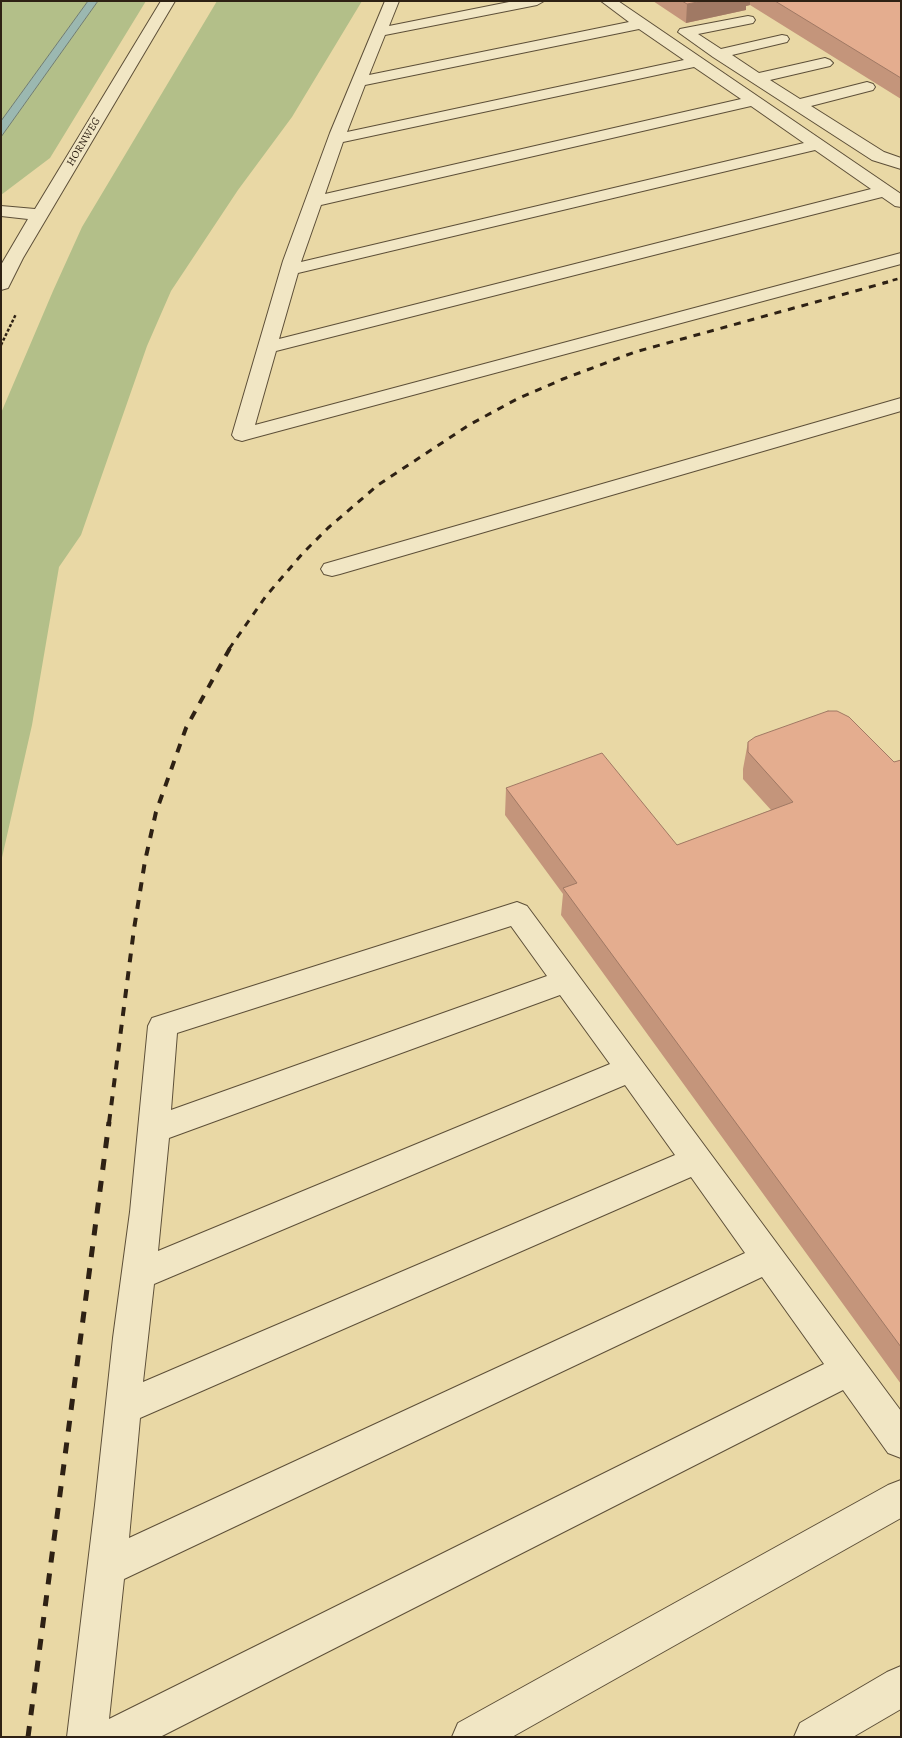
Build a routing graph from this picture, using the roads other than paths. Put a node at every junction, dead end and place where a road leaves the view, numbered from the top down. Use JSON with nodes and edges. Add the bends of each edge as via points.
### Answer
{"nodes":[{"id":1,"x":168,"y":1,"type":"edge"},
{"id":2,"x":392,"y":1,"type":"edge"},
{"id":3,"x":537,"y":1,"type":"edge"},
{"id":4,"x":608,"y":1,"type":"edge"},
{"id":5,"x":748,"y":20,"type":"dead end"},
{"id":6,"x":669,"y":22,"type":"dead end"},
{"id":7,"x":642,"y":24,"type":"junction"},
{"id":8,"x":379,"y":32,"type":"junction"},
{"id":9,"x":685,"y":32,"type":"junction"},
{"id":10,"x":782,"y":39,"type":"dead end"},
{"id":11,"x":718,"y":54,"type":"junction"},
{"id":12,"x":696,"y":62,"type":"junction"},
{"id":13,"x":825,"y":63,"type":"edge"},
{"id":14,"x":756,"y":78,"type":"junction"},
{"id":15,"x":359,"y":82,"type":"junction"},
{"id":16,"x":867,"y":87,"type":"edge"},
{"id":17,"x":754,"y":101,"type":"junction"},
{"id":18,"x":798,"y":104,"type":"junction"},
{"id":19,"x":336,"y":139,"type":"junction"},
{"id":20,"x":817,"y":145,"type":"junction"},
{"id":21,"x":901,"y":164,"type":"edge"},
{"id":22,"x":884,"y":191,"type":"junction"},
{"id":23,"x":313,"y":202,"type":"junction"},
{"id":24,"x":901,"y":202,"type":"edge"},
{"id":25,"x":1,"y":210,"type":"edge"},
{"id":26,"x":40,"y":215,"type":"junction"},
{"id":27,"x":901,"y":258,"type":"edge"},
{"id":28,"x":880,"y":264,"type":"junction"},
{"id":29,"x":289,"y":270,"type":"junction"},
{"id":30,"x":900,"y":278,"type":"edge"},
{"id":31,"x":1,"y":284,"type":"edge"},
{"id":32,"x":266,"y":348,"type":"junction"},
{"id":33,"x":901,"y":404,"type":"edge"},
{"id":34,"x":332,"y":569,"type":"dead end"},
{"id":35,"x":568,"y":981,"type":"junction"},
{"id":36,"x":631,"y":1069,"type":"junction"},
{"id":37,"x":153,"y":1130,"type":"junction"},
{"id":38,"x":697,"y":1160,"type":"junction"},
{"id":39,"x":768,"y":1258,"type":"junction"},
{"id":40,"x":138,"y":1275,"type":"junction"},
{"id":41,"x":849,"y":1369,"type":"junction"},
{"id":42,"x":123,"y":1408,"type":"junction"},
{"id":43,"x":901,"y":1441,"type":"edge"},
{"id":44,"x":901,"y":1498,"type":"edge"},
{"id":45,"x":106,"y":1568,"type":"junction"},
{"id":46,"x":901,"y":1686,"type":"edge"},
{"id":47,"x":87,"y":1737,"type":"edge"},
{"id":48,"x":117,"y":1737,"type":"edge"},
{"id":49,"x":472,"y":1737,"type":"edge"},
{"id":50,"x":814,"y":1737,"type":"edge"}],
"edges":[{"from":1,"to":26,"type":"street","name":"HORNWEG"},
{"from":2,"to":8,"type":"street"},
{"from":3,"to":8,"type":"street"},
{"from":4,"to":7,"type":"street"},
{"from":5,"to":9,"type":"street"},
{"from":6,"to":9,"type":"street"},
{"from":7,"to":12,"type":"street"},
{"from":7,"to":15,"type":"street"},
{"from":8,"to":15,"type":"street"},
{"from":9,"to":11,"type":"street"},
{"from":10,"to":11,"type":"street"},
{"from":11,"to":14,"type":"street"},
{"from":12,"to":17,"type":"street"},
{"from":12,"to":19,"type":"street"},
{"from":13,"to":14,"type":"street"},
{"from":14,"to":18,"type":"street"},
{"from":15,"to":19,"type":"street"},
{"from":16,"to":18,"type":"street"},
{"from":17,"to":20,"type":"street"},
{"from":17,"to":23,"type":"street"},
{"from":18,"to":21,"type":"street","via":[[878,156]]},
{"from":19,"to":23,"type":"street"},
{"from":20,"to":22,"type":"street"},
{"from":20,"to":29,"type":"street"},
{"from":22,"to":24,"type":"street"},
{"from":22,"to":32,"type":"street"},
{"from":23,"to":29,"type":"street"},
{"from":25,"to":26,"type":"street"},
{"from":26,"to":31,"type":"street","name":"HORNWEG"},
{"from":27,"to":28,"type":"street"},
{"from":28,"to":30,"type":"street"},
{"from":28,"to":32,"type":"street","via":[[242,435]]},
{"from":29,"to":32,"type":"street"},
{"from":33,"to":34,"type":"street"},
{"from":35,"to":36,"type":"street"},
{"from":35,"to":37,"type":"street"},
{"from":35,"to":37,"type":"street","via":[[517,913],[163,1026]]},
{"from":36,"to":38,"type":"street"},
{"from":36,"to":40,"type":"street"},
{"from":37,"to":40,"type":"street"},
{"from":38,"to":39,"type":"street"},
{"from":38,"to":42,"type":"street"},
{"from":39,"to":41,"type":"street"},
{"from":39,"to":45,"type":"street"},
{"from":40,"to":42,"type":"street"},
{"from":41,"to":43,"type":"street"},
{"from":41,"to":48,"type":"street"},
{"from":42,"to":45,"type":"street"},
{"from":44,"to":49,"type":"street"},
{"from":45,"to":47,"type":"street"},
{"from":46,"to":50,"type":"street"}]}
